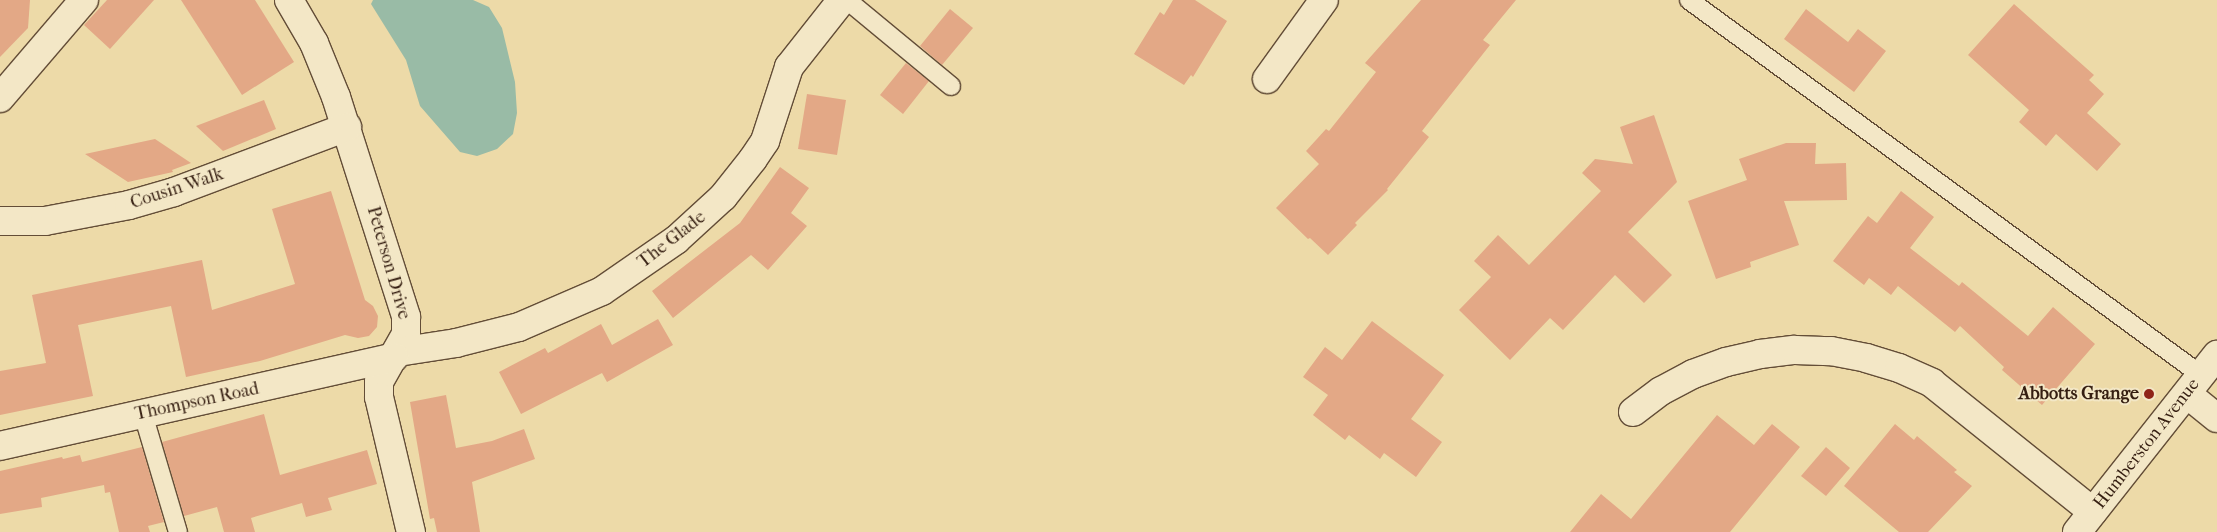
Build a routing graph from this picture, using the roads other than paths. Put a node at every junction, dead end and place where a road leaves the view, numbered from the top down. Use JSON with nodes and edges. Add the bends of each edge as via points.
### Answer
{"nodes":[{"id":1,"x":84,"y":0,"type":"edge"},
{"id":2,"x":289,"y":0,"type":"edge"},
{"id":3,"x":842,"y":0,"type":"edge"},
{"id":4,"x":847,"y":0,"type":"edge"},
{"id":5,"x":1324,"y":0,"type":"edge"},
{"id":6,"x":1689,"y":0,"type":"edge"},
{"id":7,"x":1267,"y":79,"type":"dead end"},
{"id":8,"x":951,"y":86,"type":"dead end"},
{"id":9,"x":0,"y":98,"type":"edge"},
{"id":10,"x":347,"y":127,"type":"junction"},
{"id":11,"x":0,"y":221,"type":"edge"},
{"id":12,"x":396,"y":354,"type":"junction"},
{"id":13,"x":2202,"y":375,"type":"edge"},
{"id":14,"x":1633,"y":412,"type":"dead end"},
{"id":15,"x":143,"y":414,"type":"junction"},
{"id":16,"x":2217,"y":418,"type":"edge"},
{"id":17,"x":0,"y":446,"type":"edge"},
{"id":18,"x":2085,"y":522,"type":"edge"},
{"id":19,"x":178,"y":532,"type":"edge"},
{"id":20,"x":411,"y":532,"type":"edge"}],
"edges":[{"from":1,"to":9,"type":"street"},
{"from":2,"to":10,"type":"street","name":"Peterson Drive","via":[[314,43]]},
{"from":3,"to":12,"type":"street","name":"The Glade","via":[[789,67],[765,141],[753,159],[724,197],[676,240],[602,291],[519,327]]},
{"from":4,"to":8,"type":"lane"},
{"from":5,"to":7,"type":"street"},
{"from":6,"to":13,"type":"lane"},
{"from":10,"to":11,"type":"street","name":"Cousin Walk","via":[[174,192],[129,205],[45,221]]},
{"from":10,"to":12,"type":"street","name":"Peterson Drive","via":[[406,317],[406,334]]},
{"from":12,"to":15,"type":"street","name":"Thompson Road"},
{"from":12,"to":20,"type":"street","name":"Peterson Drive","via":[[379,382],[379,397]]},
{"from":13,"to":16,"type":"street"},
{"from":13,"to":18,"type":"street","name":"Humberston Avenue"},
{"from":14,"to":18,"type":"street","via":[[1661,391],[1693,374],[1760,354],[1831,351],[1866,358],[1900,368],[1932,383]]},
{"from":15,"to":17,"type":"street","name":"Thompson Road"},
{"from":15,"to":19,"type":"lane"}]}
